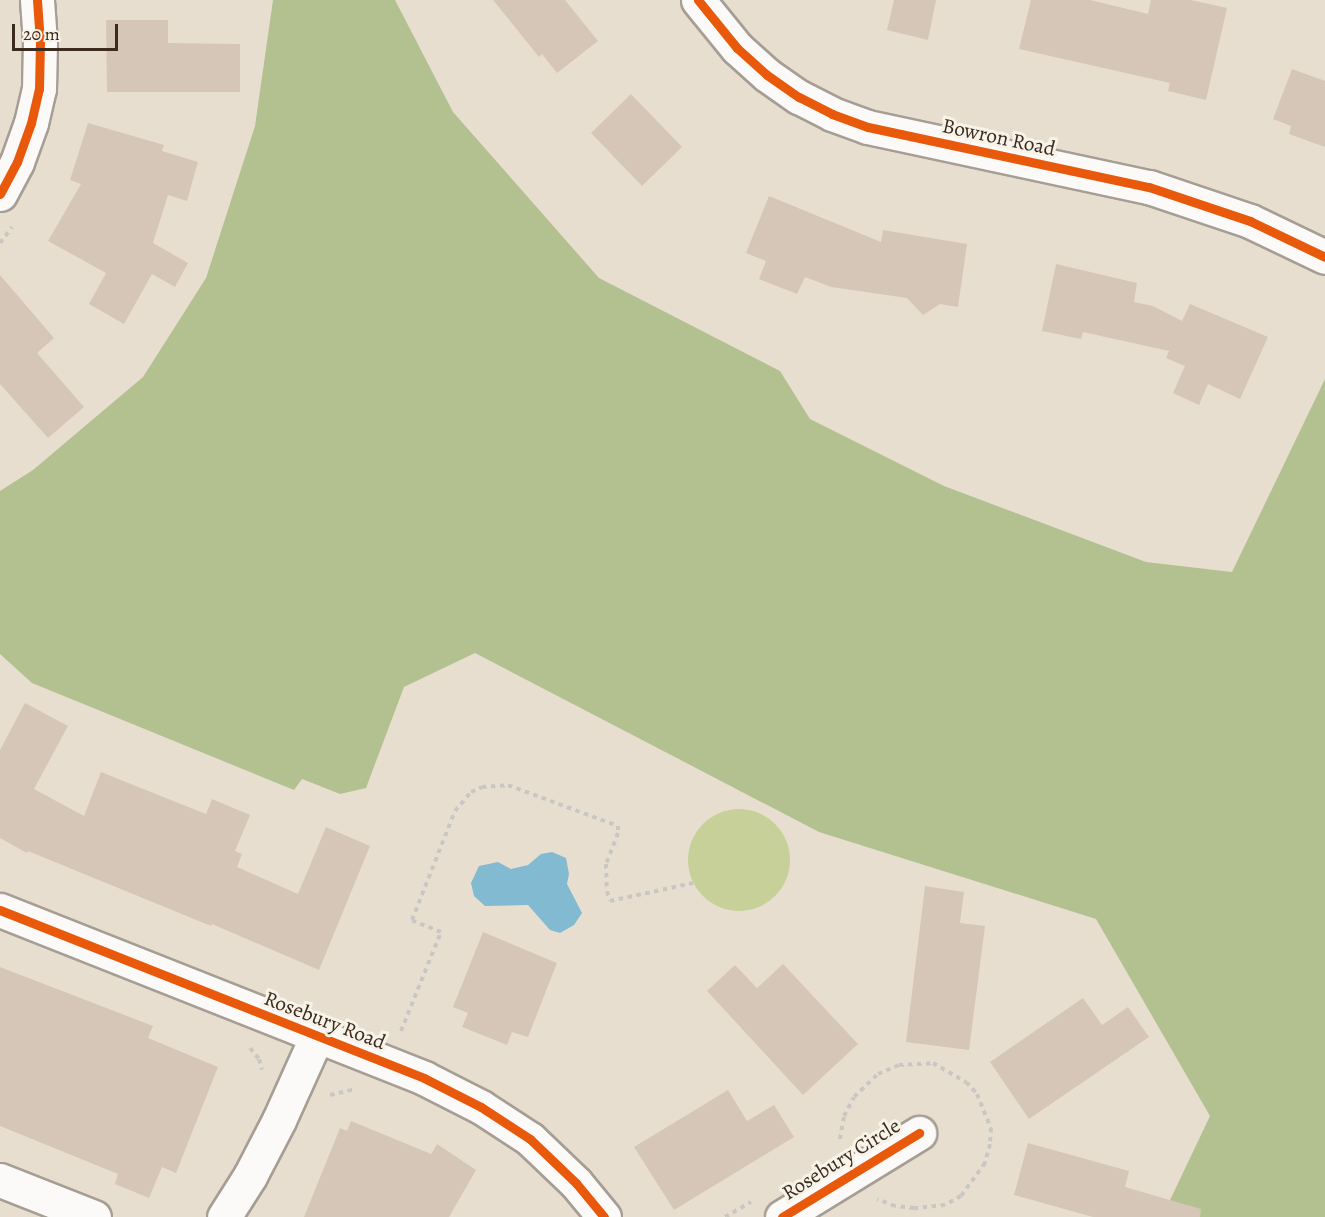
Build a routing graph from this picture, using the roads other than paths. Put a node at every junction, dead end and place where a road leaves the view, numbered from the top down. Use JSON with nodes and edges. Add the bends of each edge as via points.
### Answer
{"nodes":[{"id":1,"x":37,"y":0,"type":"edge"},
{"id":2,"x":698,"y":0,"type":"edge"},
{"id":3,"x":0,"y":194,"type":"edge"},
{"id":4,"x":1325,"y":257,"type":"edge"},
{"id":5,"x":0,"y":910,"type":"edge"},
{"id":6,"x":317,"y":1036,"type":"junction"},
{"id":7,"x":919,"y":1132,"type":"dead end"},
{"id":8,"x":0,"y":1180,"type":"edge"},
{"id":9,"x":94,"y":1217,"type":"edge"},
{"id":10,"x":224,"y":1217,"type":"edge"},
{"id":11,"x":604,"y":1217,"type":"edge"},
{"id":12,"x":782,"y":1217,"type":"edge"}],
"edges":[{"from":1,"to":3,"type":"street","via":[[39,89],[17,162]]},
{"from":2,"to":4,"type":"street","name":"Bowron Road","via":[[737,48],[767,75],[832,114],[868,127],[1149,187],[1250,221]]},
{"from":5,"to":6,"type":"street","name":"Rosebury Road"},
{"from":6,"to":10,"type":"street","via":[[250,1176]]},
{"from":6,"to":11,"type":"street","name":"Rosebury Road","via":[[424,1078],[481,1107],[530,1139],[576,1183]]},
{"from":7,"to":12,"type":"street","name":"Rosebury Circle"},
{"from":8,"to":9,"type":"street"}]}
